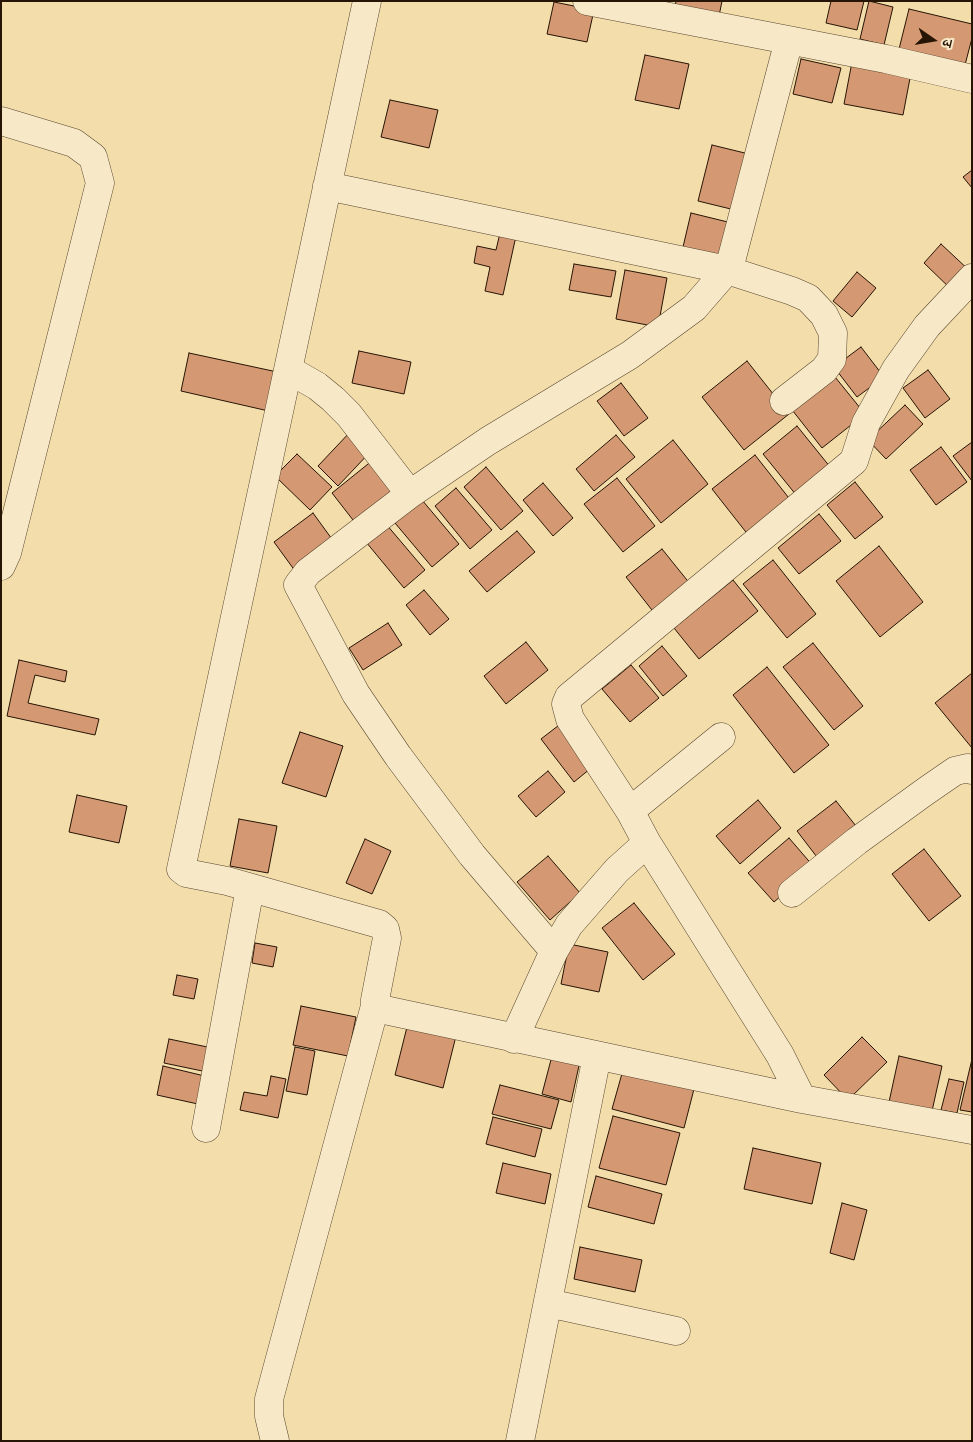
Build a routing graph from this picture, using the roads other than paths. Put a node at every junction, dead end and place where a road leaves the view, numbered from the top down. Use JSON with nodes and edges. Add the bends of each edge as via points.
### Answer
{"nodes":[{"id":1,"x":366,"y":1,"type":"edge"},
{"id":2,"x":587,"y":1,"type":"edge"},
{"id":3,"x":789,"y":40,"type":"junction"},
{"id":4,"x":972,"y":79,"type":"edge"},
{"id":5,"x":1,"y":121,"type":"edge"},
{"id":6,"x":327,"y":186,"type":"junction"},
{"id":7,"x":727,"y":270,"type":"junction"},
{"id":8,"x":972,"y":278,"type":"edge"},
{"id":9,"x":289,"y":370,"type":"junction"},
{"id":10,"x":784,"y":401,"type":"dead end"},
{"id":11,"x":410,"y":494,"type":"junction"},
{"id":12,"x":1,"y":566,"type":"edge"},
{"id":13,"x":721,"y":737,"type":"dead end"},
{"id":14,"x":972,"y":770,"type":"edge"},
{"id":15,"x":630,"y":811,"type":"junction"},
{"id":16,"x":647,"y":843,"type":"junction"},
{"id":17,"x":250,"y":888,"type":"junction"},
{"id":18,"x":792,"y":893,"type":"dead end"},
{"id":19,"x":554,"y":951,"type":"junction"},
{"id":20,"x":375,"y":1006,"type":"junction"},
{"id":21,"x":514,"y":1039,"type":"junction"},
{"id":22,"x":597,"y":1056,"type":"junction"},
{"id":23,"x":802,"y":1099,"type":"junction"},
{"id":24,"x":206,"y":1128,"type":"dead end"},
{"id":25,"x":972,"y":1130,"type":"edge"},
{"id":26,"x":548,"y":1303,"type":"junction"},
{"id":27,"x":676,"y":1331,"type":"dead end"},
{"id":28,"x":275,"y":1441,"type":"edge"},
{"id":29,"x":520,"y":1441,"type":"edge"}],
"edges":[{"from":1,"to":6,"type":"street"},
{"from":2,"to":3,"type":"street"},
{"from":3,"to":4,"type":"street"},
{"from":3,"to":7,"type":"street"},
{"from":5,"to":12,"type":"street","via":[[74,143],[93,156],[100,183],[7,553]]},
{"from":6,"to":7,"type":"street"},
{"from":6,"to":9,"type":"street"},
{"from":7,"to":10,"type":"street","via":[[808,298],[824,315],[833,333],[832,359],[824,370]]},
{"from":7,"to":11,"type":"street","via":[[694,308],[630,355],[488,441]]},
{"from":8,"to":15,"type":"street","via":[[927,326],[896,369],[866,423],[854,461],[569,697],[566,704],[570,719]]},
{"from":9,"to":11,"type":"street","via":[[333,398]]},
{"from":9,"to":17,"type":"street","via":[[181,869],[186,873]]},
{"from":11,"to":19,"type":"street","via":[[303,576],[298,586],[356,694],[398,756],[472,855]]},
{"from":13,"to":15,"type":"street"},
{"from":14,"to":18,"type":"street","via":[[955,771],[857,841]]},
{"from":15,"to":16,"type":"street"},
{"from":16,"to":19,"type":"street","via":[[593,895],[569,925]]},
{"from":16,"to":23,"type":"street","via":[[780,1055]]},
{"from":17,"to":20,"type":"street","via":[[369,919],[385,929],[387,938]]},
{"from":17,"to":24,"type":"street"},
{"from":19,"to":21,"type":"street"},
{"from":20,"to":21,"type":"street","via":[[380,1010]]},
{"from":20,"to":28,"type":"street","via":[[269,1399]]},
{"from":21,"to":22,"type":"street"},
{"from":22,"to":23,"type":"street"},
{"from":22,"to":26,"type":"street"},
{"from":23,"to":25,"type":"street"},
{"from":26,"to":27,"type":"street"},
{"from":26,"to":29,"type":"street"}]}
